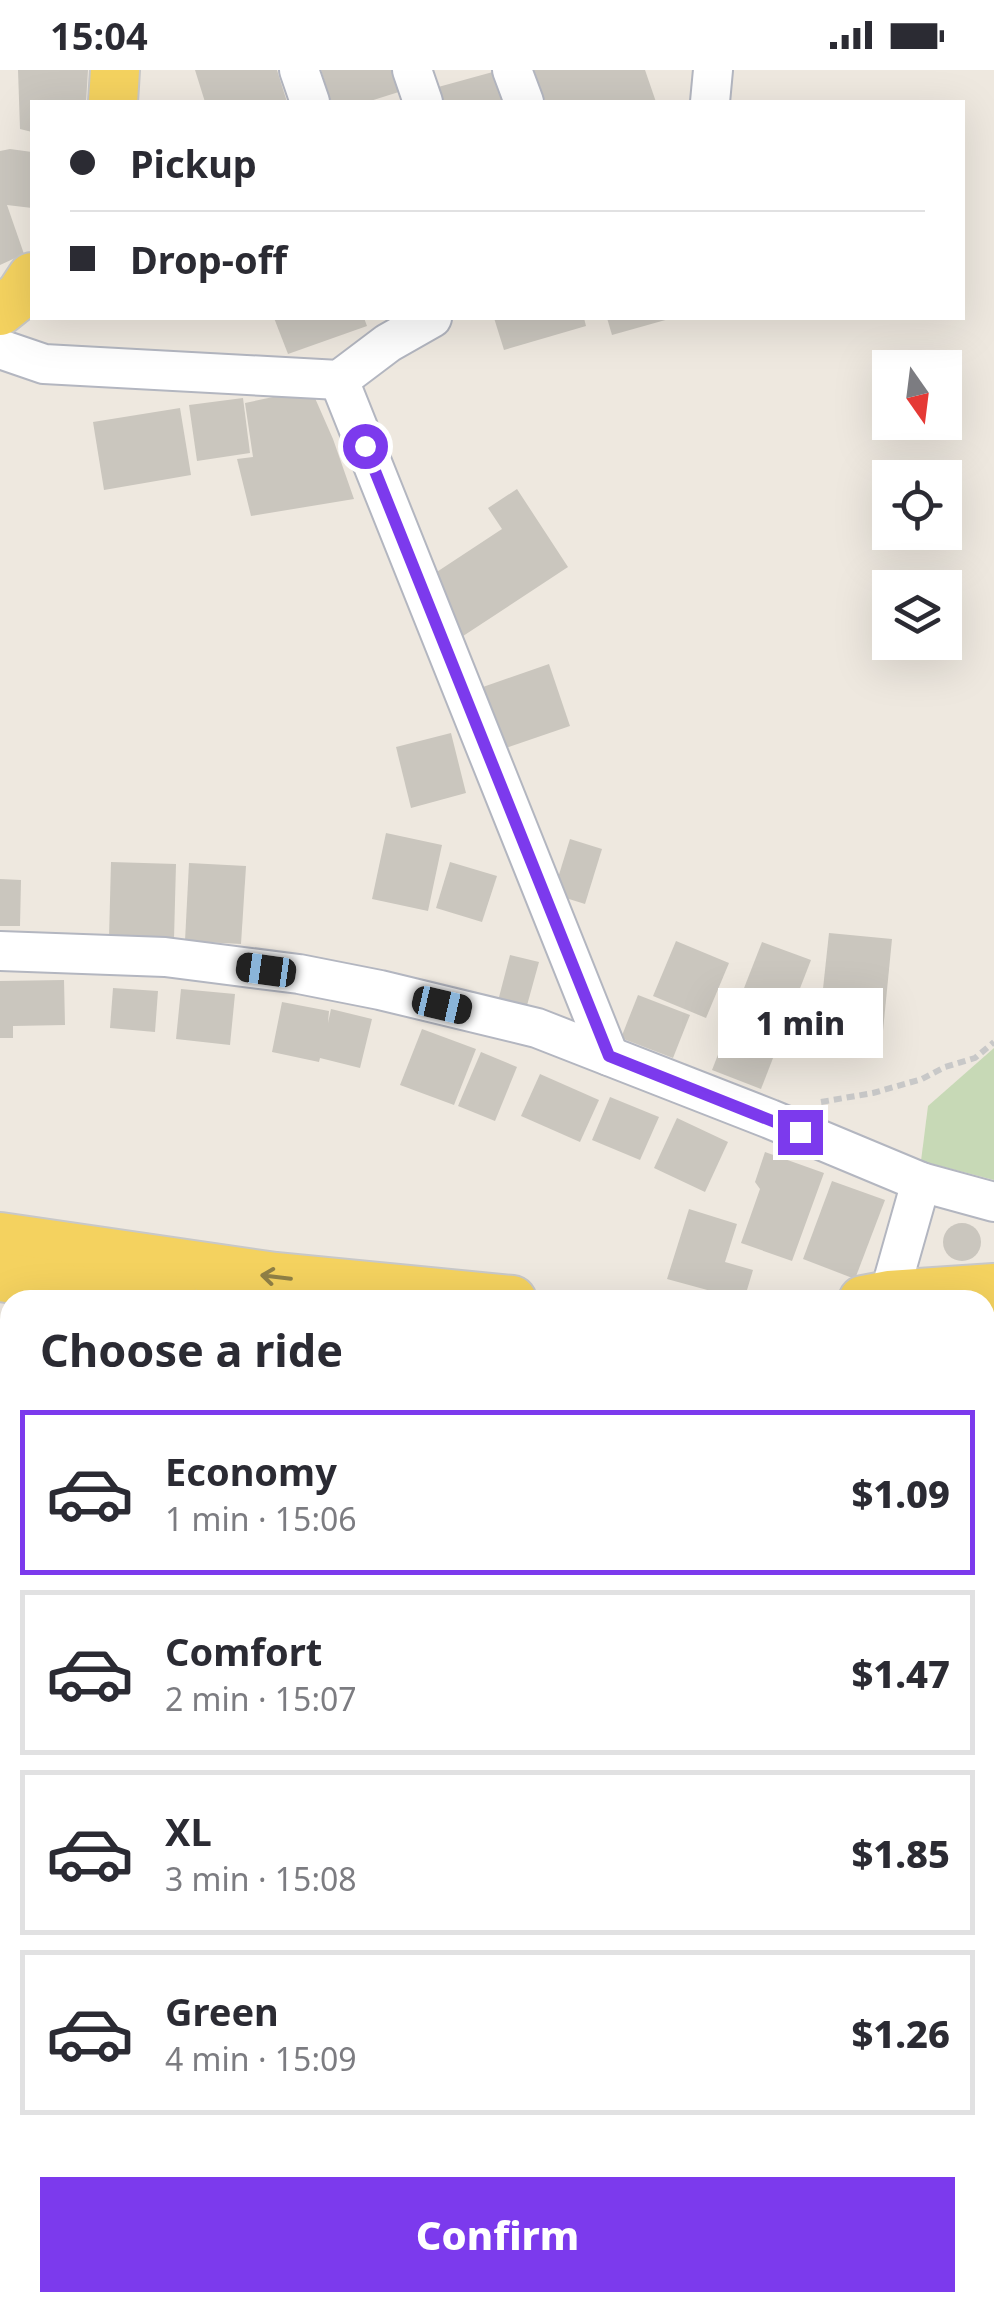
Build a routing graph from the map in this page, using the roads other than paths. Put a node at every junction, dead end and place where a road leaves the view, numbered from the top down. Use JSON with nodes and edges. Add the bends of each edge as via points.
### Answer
{"nodes":[{"id":1,"x":114,"y":70,"type":"edge"},
{"id":2,"x":299,"y":70,"type":"edge"},
{"id":3,"x":412,"y":70,"type":"edge"},
{"id":4,"x":512,"y":70,"type":"edge"},
{"id":5,"x":713,"y":70,"type":"edge"},
{"id":6,"x":113,"y":100,"type":"edge"},
{"id":7,"x":309,"y":100,"type":"edge"},
{"id":8,"x":421,"y":100,"type":"edge"},
{"id":9,"x":523,"y":100,"type":"edge"},
{"id":10,"x":710,"y":100,"type":"edge"},
{"id":11,"x":30,"y":280,"type":"edge"},
{"id":12,"x":0,"y":311,"type":"edge"},
{"id":13,"x":424,"y":320,"type":"edge"},
{"id":14,"x":384,"y":330,"type":"edge"},
{"id":15,"x":0,"y":349,"type":"edge"},
{"id":16,"x":340,"y":380,"type":"junction"},
{"id":17,"x":0,"y":950,"type":"edge"},
{"id":18,"x":609,"y":1056,"type":"junction"},
{"id":19,"x":921,"y":1182,"type":"junction"},
{"id":20,"x":994,"y":1202,"type":"edge"},
{"id":21,"x":0,"y":1237,"type":"edge"},
{"id":22,"x":0,"y":1277,"type":"edge"},
{"id":23,"x":994,"y":1288,"type":"edge"},
{"id":24,"x":56,"y":1290,"type":"edge"},
{"id":25,"x":409,"y":1290,"type":"edge"},
{"id":26,"x":879,"y":1290,"type":"edge"},
{"id":27,"x":968,"y":1290,"type":"edge"}],
"edges":[{"from":1,"to":6,"type":"main road"},
{"from":2,"to":7,"type":"street"},
{"from":3,"to":8,"type":"street"},
{"from":4,"to":9,"type":"street"},
{"from":5,"to":10,"type":"street"},
{"from":11,"to":12,"type":"main road"},
{"from":13,"to":14,"type":"street"},
{"from":14,"to":16,"type":"street"},
{"from":15,"to":16,"type":"street","via":[[44,364]]},
{"from":16,"to":18,"type":"street"},
{"from":17,"to":18,"type":"street","via":[[165,957],[299,974],[536,1028]]},
{"from":18,"to":19,"type":"street"},
{"from":19,"to":20,"type":"street"},
{"from":19,"to":26,"type":"street"},
{"from":25,"to":21,"type":"main road","one_way":true},
{"from":22,"to":24,"type":"main road","via":[[54,1284]]},
{"from":23,"to":27,"type":"main road"}]}
